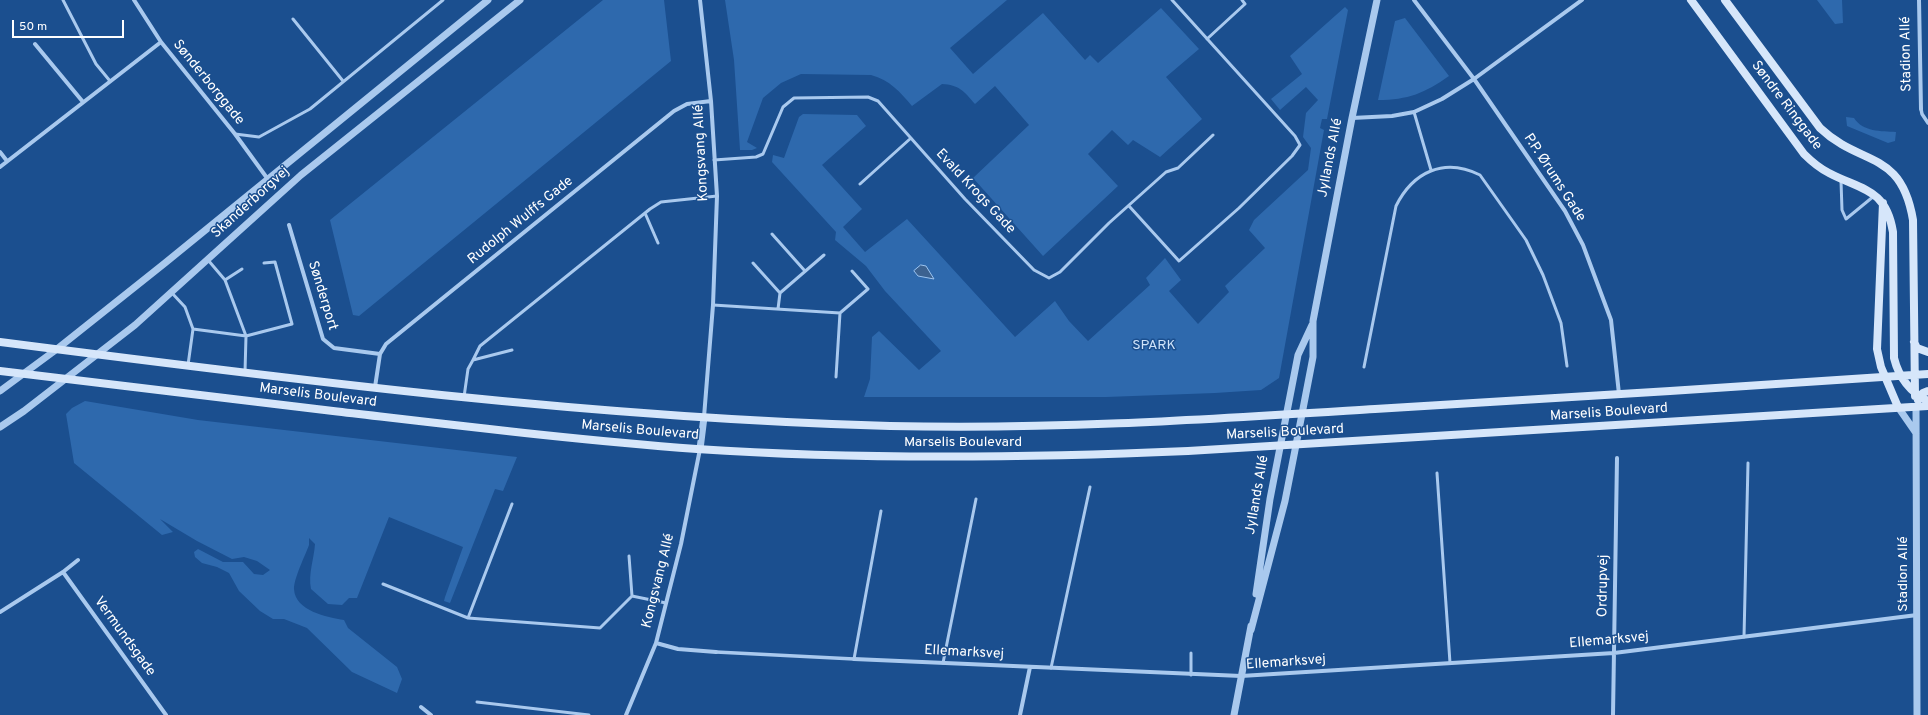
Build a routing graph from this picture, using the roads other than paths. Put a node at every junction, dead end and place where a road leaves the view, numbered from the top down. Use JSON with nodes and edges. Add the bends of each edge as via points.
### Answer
{"nodes":[{"id":1,"x":64,"y":0,"type":"edge"},
{"id":2,"x":134,"y":0,"type":"edge"},
{"id":3,"x":443,"y":0,"type":"edge"},
{"id":4,"x":488,"y":0,"type":"edge"},
{"id":5,"x":520,"y":0,"type":"edge"},
{"id":6,"x":700,"y":0,"type":"edge"},
{"id":7,"x":1172,"y":0,"type":"edge"},
{"id":8,"x":1242,"y":0,"type":"edge"},
{"id":9,"x":1377,"y":0,"type":"edge"},
{"id":10,"x":1414,"y":0,"type":"edge"},
{"id":11,"x":1582,"y":0,"type":"edge"},
{"id":12,"x":1691,"y":0,"type":"edge"},
{"id":13,"x":1725,"y":0,"type":"edge"},
{"id":14,"x":1920,"y":0,"type":"edge"},
{"id":15,"x":293,"y":19,"type":"dead end"},
{"id":16,"x":1207,"y":39,"type":"junction"},
{"id":17,"x":160,"y":42,"type":"junction"},
{"id":18,"x":35,"y":44,"type":"dead end"},
{"id":19,"x":1474,"y":79,"type":"junction"},
{"id":20,"x":110,"y":81,"type":"junction"},
{"id":21,"x":343,"y":81,"type":"junction"},
{"id":22,"x":711,"y":100,"type":"junction"},
{"id":23,"x":83,"y":102,"type":"junction"},
{"id":24,"x":1921,"y":109,"type":"joint"},
{"id":25,"x":1414,"y":112,"type":"junction"},
{"id":26,"x":1352,"y":118,"type":"junction"},
{"id":27,"x":1928,"y":123,"type":"edge"},
{"id":28,"x":235,"y":134,"type":"junction"},
{"id":29,"x":1213,"y":135,"type":"dead end"},
{"id":30,"x":911,"y":138,"type":"junction"},
{"id":31,"x":0,"y":152,"type":"edge"},
{"id":32,"x":714,"y":160,"type":"junction"},
{"id":33,"x":7,"y":162,"type":"junction"},
{"id":34,"x":0,"y":167,"type":"edge"},
{"id":35,"x":1431,"y":170,"type":"junction"},
{"id":36,"x":267,"y":178,"type":"junction"},
{"id":37,"x":1841,"y":179,"type":"junction"},
{"id":38,"x":860,"y":184,"type":"dead end"},
{"id":39,"x":1875,"y":195,"type":"junction"},
{"id":40,"x":717,"y":196,"type":"junction"},
{"id":41,"x":1883,"y":203,"type":"junction"},
{"id":42,"x":1129,"y":206,"type":"junction"},
{"id":43,"x":646,"y":213,"type":"junction"},
{"id":44,"x":289,"y":225,"type":"dead end"},
{"id":45,"x":772,"y":234,"type":"dead end"},
{"id":46,"x":658,"y":243,"type":"dead end"},
{"id":47,"x":824,"y":255,"type":"dead end"},
{"id":48,"x":207,"y":260,"type":"junction"},
{"id":49,"x":264,"y":263,"type":"dead end"},
{"id":50,"x":753,"y":263,"type":"dead end"},
{"id":51,"x":242,"y":270,"type":"dead end"},
{"id":52,"x":805,"y":271,"type":"junction"},
{"id":53,"x":852,"y":271,"type":"dead end"},
{"id":54,"x":225,"y":280,"type":"junction"},
{"id":55,"x":171,"y":292,"type":"junction"},
{"id":56,"x":780,"y":293,"type":"junction"},
{"id":57,"x":713,"y":305,"type":"junction"},
{"id":58,"x":778,"y":309,"type":"junction"},
{"id":59,"x":840,"y":313,"type":"junction"},
{"id":60,"x":1313,"y":321,"type":"junction"},
{"id":61,"x":192,"y":330,"type":"junction"},
{"id":62,"x":246,"y":336,"type":"junction"},
{"id":63,"x":0,"y":342,"type":"edge"},
{"id":64,"x":1914,"y":342,"type":"junction"},
{"id":65,"x":57,"y":349,"type":"junction"},
{"id":66,"x":512,"y":350,"type":"dead end"},
{"id":67,"x":1928,"y":352,"type":"edge"},
{"id":68,"x":98,"y":354,"type":"junction"},
{"id":69,"x":380,"y":354,"type":"junction"},
{"id":70,"x":473,"y":360,"type":"junction"},
{"id":71,"x":188,"y":365,"type":"junction"},
{"id":72,"x":1567,"y":366,"type":"dead end"},
{"id":73,"x":1364,"y":367,"type":"dead end"},
{"id":74,"x":0,"y":371,"type":"edge"},
{"id":75,"x":245,"y":372,"type":"junction"},
{"id":76,"x":23,"y":374,"type":"junction"},
{"id":77,"x":1928,"y":374,"type":"edge"},
{"id":78,"x":1915,"y":375,"type":"junction"},
{"id":79,"x":1900,"y":376,"type":"junction"},
{"id":80,"x":836,"y":377,"type":"dead end"},
{"id":81,"x":1884,"y":377,"type":"junction"},
{"id":82,"x":65,"y":379,"type":"junction"},
{"id":83,"x":375,"y":388,"type":"junction"},
{"id":84,"x":0,"y":391,"type":"edge"},
{"id":85,"x":1928,"y":391,"type":"edge"},
{"id":86,"x":1619,"y":394,"type":"junction"},
{"id":87,"x":1918,"y":395,"type":"junction"},
{"id":88,"x":464,"y":397,"type":"junction"},
{"id":89,"x":1928,"y":401,"type":"edge"},
{"id":90,"x":1916,"y":406,"type":"junction"},
{"id":91,"x":1928,"y":406,"type":"edge"},
{"id":92,"x":1898,"y":407,"type":"junction"},
{"id":93,"x":1302,"y":414,"type":"junction"},
{"id":94,"x":1286,"y":415,"type":"junction"},
{"id":95,"x":704,"y":417,"type":"junction"},
{"id":96,"x":0,"y":427,"type":"edge"},
{"id":97,"x":1916,"y":433,"type":"junction"},
{"id":98,"x":1296,"y":445,"type":"junction"},
{"id":99,"x":1280,"y":446,"type":"junction"},
{"id":100,"x":700,"y":449,"type":"junction"},
{"id":101,"x":1617,"y":458,"type":"dead end"},
{"id":102,"x":1748,"y":463,"type":"dead end"},
{"id":103,"x":1437,"y":473,"type":"dead end"},
{"id":104,"x":1090,"y":486,"type":"dead end"},
{"id":105,"x":976,"y":499,"type":"dead end"},
{"id":106,"x":512,"y":504,"type":"dead end"},
{"id":107,"x":881,"y":511,"type":"dead end"},
{"id":108,"x":629,"y":556,"type":"dead end"},
{"id":109,"x":78,"y":560,"type":"dead end"},
{"id":110,"x":63,"y":572,"type":"junction"},
{"id":111,"x":384,"y":584,"type":"dead end"},
{"id":112,"x":632,"y":596,"type":"junction"},
{"id":113,"x":666,"y":604,"type":"junction"},
{"id":114,"x":0,"y":612,"type":"edge"},
{"id":115,"x":1917,"y":615,"type":"junction"},
{"id":116,"x":468,"y":618,"type":"junction"},
{"id":117,"x":1251,"y":630,"type":"junction"},
{"id":118,"x":1744,"y":637,"type":"junction"},
{"id":119,"x":656,"y":643,"type":"junction"},
{"id":120,"x":716,"y":652,"type":"joint"},
{"id":121,"x":1191,"y":652,"type":"dead end"},
{"id":122,"x":1614,"y":653,"type":"junction"},
{"id":123,"x":854,"y":659,"type":"junction"},
{"id":124,"x":943,"y":663,"type":"junction"},
{"id":125,"x":1450,"y":663,"type":"junction"},
{"id":126,"x":1030,"y":667,"type":"junction"},
{"id":127,"x":1051,"y":668,"type":"junction"},
{"id":128,"x":1191,"y":675,"type":"junction"},
{"id":129,"x":1242,"y":676,"type":"junction"},
{"id":130,"x":477,"y":702,"type":"dead end"},
{"id":131,"x":422,"y":707,"type":"dead end"},
{"id":132,"x":166,"y":715,"type":"edge"},
{"id":133,"x":431,"y":715,"type":"edge"},
{"id":134,"x":588,"y":715,"type":"edge"},
{"id":135,"x":626,"y":715,"type":"edge"},
{"id":136,"x":1020,"y":715,"type":"edge"},
{"id":137,"x":1234,"y":715,"type":"edge"},
{"id":138,"x":1613,"y":715,"type":"edge"},
{"id":139,"x":1918,"y":715,"type":"edge"}],
"edges":[{"from":1,"to":20,"type":"lane","via":[[96,64]]},
{"from":2,"to":17,"type":"street","name":"Sønderborggade"},
{"from":3,"to":21,"type":"lane"},
{"from":4,"to":36,"type":"street","name":"Skanderborgvej"},
{"from":5,"to":48,"type":"street","name":"Skanderborgvej","via":[[301,175]]},
{"from":6,"to":22,"type":"street","name":"Kongsvang Allé"},
{"from":7,"to":16,"type":"lane"},
{"from":8,"to":16,"type":"lane","via":[[1245,4]]},
{"from":9,"to":26,"type":"street","name":"Jyllands Allé"},
{"from":10,"to":19,"type":"street","name":"P.P. Ørums Gade"},
{"from":11,"to":19,"type":"street"},
{"from":12,"to":37,"type":"main road","name":"Søndre Ringgade","via":[[1804,154],[1814,164]]},
{"from":13,"to":64,"type":"main road","name":"Søndre Ringgade","via":[[1820,128],[1838,143],[1885,166],[1906,192],[1913,220]]},
{"from":14,"to":24,"type":"street","name":"Stadion Allé"},
{"from":15,"to":21,"type":"lane"},
{"from":16,"to":42,"type":"lane","via":[[1295,136],[1300,145],[1239,208],[1179,261]]},
{"from":17,"to":20,"type":"street"},
{"from":17,"to":28,"type":"street","name":"Sønderborggade"},
{"from":18,"to":23,"type":"street"},
{"from":19,"to":25,"type":"street","via":[[1442,99]]},
{"from":19,"to":86,"type":"street","name":"P.P. Ørums Gade","via":[[1565,211],[1583,245],[1611,320]]},
{"from":20,"to":23,"type":"street"},
{"from":21,"to":28,"type":"lane","via":[[310,109],[259,137]]},
{"from":22,"to":32,"type":"street","name":"Kongsvang Allé"},
{"from":22,"to":69,"type":"street","name":"Rudolph Wulffs Gade","via":[[687,104],[674,111],[386,344]]},
{"from":23,"to":33,"type":"street"},
{"from":24,"to":27,"type":"street"},
{"from":25,"to":26,"type":"street"},
{"from":25,"to":35,"type":"lane"},
{"from":26,"to":60,"type":"street","name":"Jyllands Allé"},
{"from":28,"to":36,"type":"street","name":"Sønderborggade"},
{"from":29,"to":42,"type":"lane","name":"Evald Krogs Gade","via":[[1178,168],[1166,172]]},
{"from":30,"to":32,"type":"lane","name":"Evald Krogs Gade","via":[[878,101],[868,97],[794,98],[783,107],[763,154],[756,157]]},
{"from":30,"to":38,"type":"lane"},
{"from":30,"to":42,"type":"lane","name":"Evald Krogs Gade","via":[[965,199],[1034,270],[1049,278],[1060,272]]},
{"from":31,"to":33,"type":"street"},
{"from":32,"to":40,"type":"street","name":"Kongsvang Allé"},
{"from":33,"to":34,"type":"street"},
{"from":35,"to":72,"type":"lane","via":[[1469,169],[1480,175],[1526,240],[1543,275],[1561,323]]},
{"from":35,"to":73,"type":"lane","via":[[1422,174],[1403,193],[1396,206]]},
{"from":36,"to":65,"type":"street","name":"Skanderborgvej"},
{"from":37,"to":39,"type":"main road","name":"Søndre Ringgade","via":[[1865,188]]},
{"from":37,"to":39,"type":"lane","via":[[1842,210],[1846,220]]},
{"from":39,"to":41,"type":"main road","name":"Søndre Ringgade"},
{"from":40,"to":43,"type":"lane","via":[[661,202]]},
{"from":40,"to":57,"type":"street","name":"Kongsvang Allé"},
{"from":41,"to":79,"type":"main road","name":"Søndre Ringgade","via":[[1893,232],[1893,346]]},
{"from":41,"to":81,"type":"main road","via":[[1877,335],[1878,358]]},
{"from":43,"to":46,"type":"lane"},
{"from":43,"to":70,"type":"lane","via":[[480,346]]},
{"from":44,"to":69,"type":"street","name":"Sønderport","via":[[323,339],[334,348]]},
{"from":45,"to":52,"type":"lane"},
{"from":47,"to":52,"type":"lane"},
{"from":48,"to":54,"type":"lane"},
{"from":48,"to":55,"type":"street","name":"Skanderborgvej"},
{"from":49,"to":62,"type":"lane","via":[[275,262],[292,324]]},
{"from":50,"to":56,"type":"lane"},
{"from":51,"to":54,"type":"lane"},
{"from":52,"to":56,"type":"lane"},
{"from":53,"to":59,"type":"lane","via":[[868,289]]},
{"from":54,"to":62,"type":"lane"},
{"from":55,"to":61,"type":"lane","via":[[185,307]]},
{"from":55,"to":68,"type":"street","name":"Skanderborgvej"},
{"from":56,"to":58,"type":"lane"},
{"from":57,"to":58,"type":"lane"},
{"from":57,"to":95,"type":"street","name":"Kongsvang Allé"},
{"from":58,"to":59,"type":"lane"},
{"from":59,"to":80,"type":"lane"},
{"from":60,"to":93,"type":"street","name":"Jyllands Allé","via":[[1313,357]]},
{"from":60,"to":94,"type":"street","name":"Jyllands Allé","via":[[1298,355]]},
{"from":61,"to":62,"type":"lane"},
{"from":61,"to":71,"type":"lane"},
{"from":62,"to":75,"type":"lane"},
{"from":63,"to":65,"type":"main road","name":"Marselis Boulevard"},
{"from":64,"to":67,"type":"main road","via":[[1918,348]]},
{"from":64,"to":78,"type":"main road","name":"Søndre Ringgade"},
{"from":65,"to":68,"type":"main road","name":"Marselis Boulevard"},
{"from":65,"to":76,"type":"street","name":"Skanderborgvej"},
{"from":66,"to":70,"type":"lane"},
{"from":68,"to":71,"type":"main road","name":"Marselis Boulevard"},
{"from":68,"to":82,"type":"street","name":"Skanderborgvej"},
{"from":69,"to":83,"type":"street"},
{"from":70,"to":88,"type":"lane","via":[[468,369]]},
{"from":71,"to":75,"type":"main road","name":"Marselis Boulevard"},
{"from":74,"to":76,"type":"main road","name":"Marselis Boulevard"},
{"from":75,"to":83,"type":"main road","name":"Marselis Boulevard"},
{"from":76,"to":82,"type":"main road","name":"Marselis Boulevard"},
{"from":76,"to":84,"type":"street","name":"Skanderborgvej"},
{"from":77,"to":78,"type":"main road","name":"Marselis Boulevard"},
{"from":78,"to":79,"type":"main road","name":"Marselis Boulevard"},
{"from":78,"to":87,"type":"main road","name":"Stadion Allé"},
{"from":79,"to":81,"type":"main road","name":"Marselis Boulevard"},
{"from":79,"to":87,"type":"main road","name":"Søndre Ringgade"},
{"from":81,"to":86,"type":"main road","name":"Marselis Boulevard"},
{"from":81,"to":92,"type":"main road"},
{"from":82,"to":96,"type":"street","name":"Skanderborgvej"},
{"from":82,"to":100,"type":"main road","name":"Marselis Boulevard","via":[[591,440]]},
{"from":83,"to":88,"type":"main road","name":"Marselis Boulevard"},
{"from":85,"to":87,"type":"main road"},
{"from":86,"to":93,"type":"main road","name":"Marselis Boulevard"},
{"from":87,"to":89,"type":"main road","name":"Søndre Ringgade"},
{"from":87,"to":90,"type":"main road","name":"Stadion Allé"},
{"from":88,"to":95,"type":"main road","name":"Marselis Boulevard","via":[[546,406]]},
{"from":90,"to":91,"type":"main road","name":"Marselis Boulevard"},
{"from":90,"to":92,"type":"main road","name":"Marselis Boulevard"},
{"from":90,"to":97,"type":"street","name":"Stadion Allé"},
{"from":92,"to":97,"type":"street"},
{"from":92,"to":98,"type":"main road","name":"Marselis Boulevard"},
{"from":93,"to":94,"type":"main road","name":"Marselis Boulevard"},
{"from":93,"to":98,"type":"street","name":"Jyllands Allé"},
{"from":94,"to":95,"type":"main road","name":"Marselis Boulevard","via":[[1008,427],[892,426]]},
{"from":94,"to":99,"type":"street","name":"Jyllands Allé"},
{"from":95,"to":100,"type":"street"},
{"from":97,"to":115,"type":"street","name":"Stadion Allé"},
{"from":98,"to":99,"type":"main road","name":"Marselis Boulevard"},
{"from":98,"to":117,"type":"street","name":"Jyllands Allé","via":[[1285,501]]},
{"from":99,"to":100,"type":"main road","name":"Marselis Boulevard","via":[[1097,455],[984,457]]},
{"from":99,"to":117,"type":"street","name":"Jyllands Allé"},
{"from":100,"to":113,"type":"street","name":"Kongsvang Allé"},
{"from":101,"to":122,"type":"street","name":"Ordrupvej"},
{"from":102,"to":118,"type":"lane"},
{"from":103,"to":125,"type":"lane"},
{"from":104,"to":127,"type":"lane"},
{"from":105,"to":124,"type":"lane"},
{"from":106,"to":116,"type":"lane"},
{"from":107,"to":123,"type":"lane"},
{"from":108,"to":112,"type":"lane"},
{"from":109,"to":110,"type":"street"},
{"from":110,"to":114,"type":"street"},
{"from":110,"to":132,"type":"street","name":"Vermundsgade"},
{"from":111,"to":116,"type":"lane"},
{"from":112,"to":113,"type":"lane"},
{"from":112,"to":116,"type":"lane","via":[[600,628]]},
{"from":113,"to":119,"type":"street","name":"Kongsvang Allé"},
{"from":115,"to":118,"type":"street","name":"Ellemarksvej"},
{"from":115,"to":139,"type":"street","name":"Stadion Allé"},
{"from":117,"to":129,"type":"street","name":"Jyllands Allé"},
{"from":118,"to":122,"type":"street","name":"Ellemarksvej"},
{"from":119,"to":120,"type":"street","name":"Ellemarksvej","via":[[678,649]]},
{"from":119,"to":135,"type":"street","name":"Kongsvang Allé"},
{"from":120,"to":123,"type":"street","name":"Ellemarksvej"},
{"from":121,"to":128,"type":"lane"},
{"from":122,"to":125,"type":"street","name":"Ellemarksvej"},
{"from":122,"to":138,"type":"street","name":"Ordrupvej"},
{"from":123,"to":124,"type":"street","name":"Ellemarksvej"},
{"from":124,"to":126,"type":"street","name":"Ellemarksvej"},
{"from":125,"to":129,"type":"street","name":"Ellemarksvej"},
{"from":126,"to":127,"type":"street","name":"Ellemarksvej"},
{"from":126,"to":136,"type":"street"},
{"from":127,"to":128,"type":"street","name":"Ellemarksvej"},
{"from":128,"to":129,"type":"street","name":"Ellemarksvej"},
{"from":129,"to":137,"type":"street","name":"Jyllands Allé"},
{"from":130,"to":134,"type":"lane"},
{"from":131,"to":133,"type":"street"}]}
